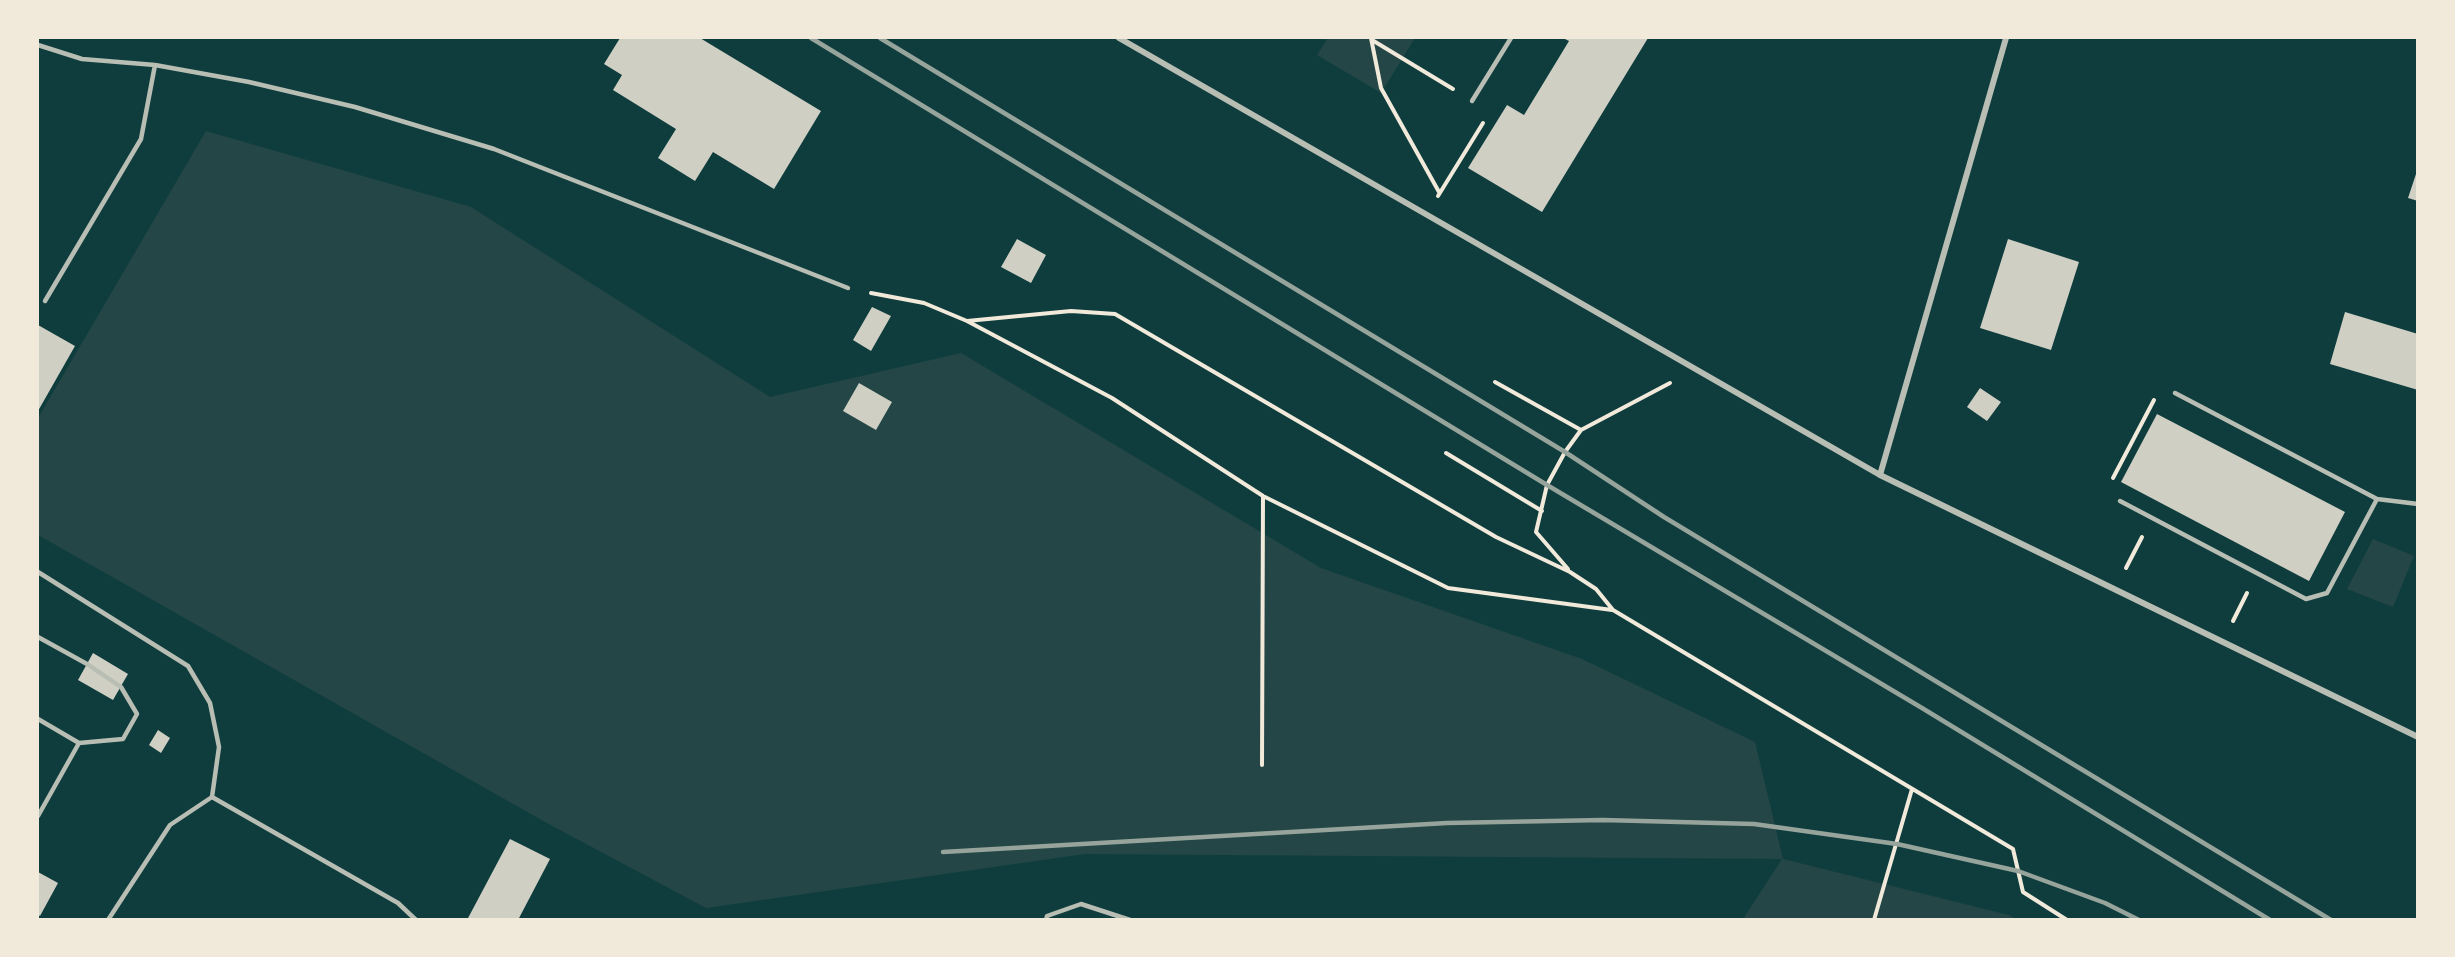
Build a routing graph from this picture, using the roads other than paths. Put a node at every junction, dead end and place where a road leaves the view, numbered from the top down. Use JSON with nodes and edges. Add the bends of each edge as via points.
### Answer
{"nodes":[{"id":1,"x":1119,"y":38,"type":"edge"},
{"id":2,"x":1511,"y":38,"type":"edge"},
{"id":3,"x":2006,"y":38,"type":"edge"},
{"id":4,"x":38,"y":45,"type":"edge"},
{"id":5,"x":155,"y":65,"type":"junction"},
{"id":6,"x":1472,"y":101,"type":"road end"},
{"id":7,"x":848,"y":288,"type":"road end"},
{"id":8,"x":45,"y":301,"type":"dead end"},
{"id":9,"x":2175,"y":393,"type":"road end"},
{"id":10,"x":1880,"y":475,"type":"junction"},
{"id":11,"x":2377,"y":499,"type":"junction"},
{"id":12,"x":2120,"y":501,"type":"road end"},
{"id":13,"x":2418,"y":504,"type":"edge"},
{"id":14,"x":38,"y":572,"type":"edge"},
{"id":15,"x":38,"y":636,"type":"edge"},
{"id":16,"x":38,"y":719,"type":"edge"},
{"id":17,"x":2418,"y":737,"type":"edge"},
{"id":18,"x":79,"y":743,"type":"junction"},
{"id":19,"x":212,"y":797,"type":"junction"},
{"id":20,"x":38,"y":816,"type":"edge"},
{"id":21,"x":108,"y":920,"type":"edge"},
{"id":22,"x":416,"y":920,"type":"edge"},
{"id":23,"x":1046,"y":920,"type":"edge"},
{"id":24,"x":1130,"y":920,"type":"edge"}],
"edges":[{"from":1,"to":10,"type":"street"},
{"from":2,"to":6,"type":"lane"},
{"from":3,"to":10,"type":"street"},
{"from":4,"to":5,"type":"lane","via":[[82,59]]},
{"from":5,"to":7,"type":"lane","via":[[355,107],[494,149]]},
{"from":5,"to":8,"type":"lane","via":[[141,139]]},
{"from":9,"to":11,"type":"lane"},
{"from":10,"to":17,"type":"street"},
{"from":11,"to":12,"type":"lane","via":[[2327,592],[2306,599]]},
{"from":11,"to":13,"type":"lane"},
{"from":14,"to":19,"type":"lane","via":[[188,666],[210,703],[219,747]]},
{"from":15,"to":18,"type":"lane","via":[[121,687],[137,714],[123,739]]},
{"from":16,"to":18,"type":"lane"},
{"from":18,"to":20,"type":"lane"},
{"from":19,"to":21,"type":"lane","via":[[170,825]]},
{"from":19,"to":22,"type":"lane","via":[[398,903]]},
{"from":23,"to":24,"type":"lane","via":[[1047,916],[1080,904]]}]}
